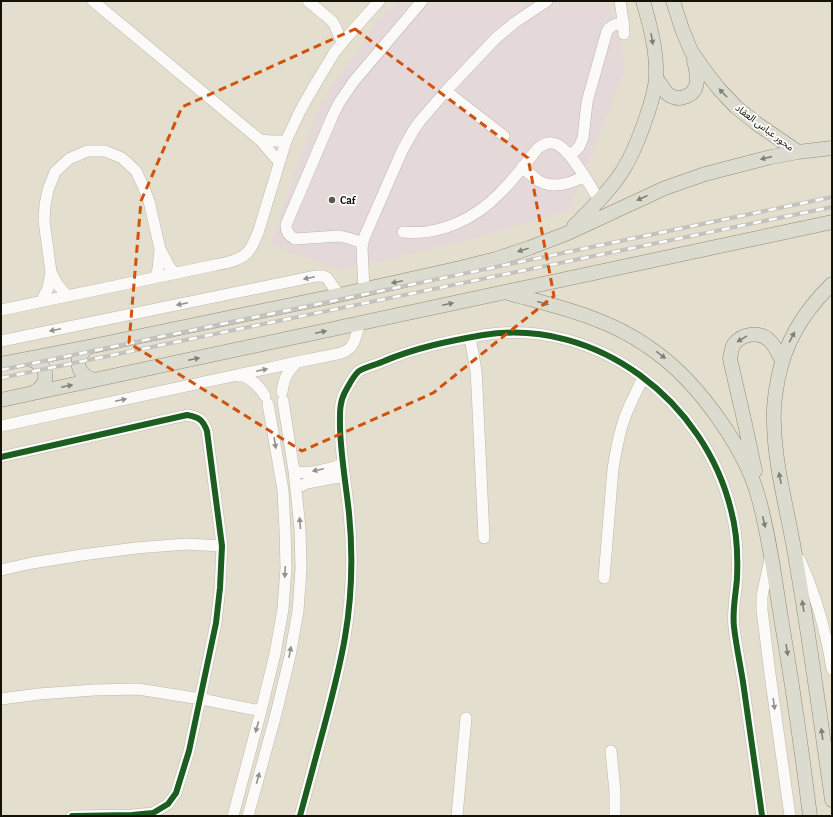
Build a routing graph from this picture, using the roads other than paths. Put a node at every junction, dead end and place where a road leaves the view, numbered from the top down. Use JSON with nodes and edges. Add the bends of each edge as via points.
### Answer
{"nodes":[{"id":1,"x":93,"y":1,"type":"edge"},
{"id":2,"x":308,"y":1,"type":"edge"},
{"id":3,"x":379,"y":1,"type":"edge"},
{"id":4,"x":422,"y":1,"type":"edge"},
{"id":5,"x":547,"y":1,"type":"edge"},
{"id":6,"x":620,"y":1,"type":"edge"},
{"id":7,"x":643,"y":1,"type":"edge"},
{"id":8,"x":673,"y":1,"type":"edge"},
{"id":9,"x":332,"y":21,"type":"junction"},
{"id":10,"x":355,"y":27,"type":"junction"},
{"id":11,"x":342,"y":42,"type":"junction"},
{"id":12,"x":691,"y":51,"type":"junction"},
{"id":13,"x":656,"y":78,"type":"junction"},
{"id":14,"x":446,"y":92,"type":"junction"},
{"id":15,"x":504,"y":136,"type":"dead end"},
{"id":16,"x":260,"y":140,"type":"junction"},
{"id":17,"x":286,"y":141,"type":"junction"},
{"id":18,"x":832,"y":148,"type":"edge"},
{"id":19,"x":798,"y":152,"type":"junction"},
{"id":20,"x":570,"y":156,"type":"junction"},
{"id":21,"x":279,"y":162,"type":"junction"},
{"id":22,"x":522,"y":167,"type":"junction"},
{"id":23,"x":584,"y":176,"type":"junction"},
{"id":24,"x":599,"y":200,"type":"junction"},
{"id":25,"x":832,"y":222,"type":"edge"},
{"id":26,"x":403,"y":232,"type":"dead end"},
{"id":27,"x":568,"y":233,"type":"junction"},
{"id":28,"x":363,"y":243,"type":"junction"},
{"id":29,"x":160,"y":249,"type":"junction"},
{"id":30,"x":51,"y":272,"type":"junction"},
{"id":31,"x":175,"y":274,"type":"junction"},
{"id":32,"x":154,"y":278,"type":"junction"},
{"id":33,"x":832,"y":284,"type":"edge"},
{"id":34,"x":364,"y":289,"type":"junction"},
{"id":35,"x":505,"y":292,"type":"junction"},
{"id":36,"x":339,"y":295,"type":"junction"},
{"id":37,"x":67,"y":296,"type":"junction"},
{"id":38,"x":41,"y":302,"type":"junction"},
{"id":39,"x":1,"y":310,"type":"edge"},
{"id":40,"x":360,"y":323,"type":"junction"},
{"id":41,"x":470,"y":337,"type":"junction"},
{"id":42,"x":1,"y":341,"type":"edge"},
{"id":43,"x":88,"y":347,"type":"junction"},
{"id":44,"x":30,"y":359,"type":"junction"},
{"id":45,"x":782,"y":360,"type":"junction"},
{"id":46,"x":297,"y":362,"type":"junction"},
{"id":47,"x":1,"y":364,"type":"edge"},
{"id":48,"x":240,"y":374,"type":"junction"},
{"id":49,"x":643,"y":378,"type":"junction"},
{"id":50,"x":95,"y":380,"type":"junction"},
{"id":51,"x":33,"y":393,"type":"junction"},
{"id":52,"x":1,"y":400,"type":"edge"},
{"id":53,"x":285,"y":416,"type":"junction"},
{"id":54,"x":271,"y":419,"type":"junction"},
{"id":55,"x":1,"y":426,"type":"edge"},
{"id":56,"x":1,"y":457,"type":"edge"},
{"id":57,"x":294,"y":471,"type":"junction"},
{"id":58,"x":344,"y":471,"type":"junction"},
{"id":59,"x":296,"y":488,"type":"junction"},
{"id":60,"x":758,"y":497,"type":"junction"},
{"id":61,"x":484,"y":538,"type":"dead end"},
{"id":62,"x":222,"y":546,"type":"junction"},
{"id":63,"x":794,"y":549,"type":"junction"},
{"id":64,"x":771,"y":555,"type":"junction"},
{"id":65,"x":1,"y":570,"type":"edge"},
{"id":66,"x":604,"y":578,"type":"dead end"},
{"id":67,"x":282,"y":617,"type":"junction"},
{"id":68,"x":296,"y":620,"type":"junction"},
{"id":69,"x":832,"y":669,"type":"edge"},
{"id":70,"x":201,"y":698,"type":"junction"},
{"id":71,"x":1,"y":700,"type":"edge"},
{"id":72,"x":261,"y":711,"type":"junction"},
{"id":73,"x":466,"y":718,"type":"dead end"},
{"id":74,"x":611,"y":751,"type":"dead end"},
{"id":75,"x":832,"y":800,"type":"edge"},
{"id":76,"x":72,"y":816,"type":"edge"},
{"id":77,"x":233,"y":816,"type":"edge"},
{"id":78,"x":248,"y":816,"type":"edge"},
{"id":79,"x":300,"y":816,"type":"edge"},
{"id":80,"x":457,"y":816,"type":"edge"},
{"id":81,"x":615,"y":816,"type":"edge"},
{"id":82,"x":762,"y":816,"type":"edge"},
{"id":83,"x":790,"y":816,"type":"edge"},
{"id":84,"x":810,"y":816,"type":"edge"}],
"edges":[{"from":1,"to":16,"type":"street"},
{"from":2,"to":9,"type":"street"},
{"from":3,"to":10,"type":"street"},
{"from":4,"to":28,"type":"street","via":[[354,81],[339,103],[286,225],[288,234],[295,239],[333,235]]},
{"from":5,"to":14,"type":"street","via":[[500,35]]},
{"from":6,"to":20,"type":"street","via":[[624,29],[616,24],[607,31],[587,102],[583,138],[579,147]]},
{"from":7,"to":13,"type":"main road","one_way":true,"via":[[650,26]]},
{"from":8,"to":12,"type":"main road","name":"محور عباس العقاد"},
{"from":9,"to":10,"type":"street"},
{"from":9,"to":11,"type":"street"},
{"from":10,"to":11,"type":"street"},
{"from":11,"to":17,"type":"street","via":[[300,111]]},
{"from":12,"to":13,"type":"main road","via":[[697,75],[695,90],[692,93],[680,98],[672,96]]},
{"from":19,"to":12,"type":"main road","name":"محور عباس العقاد","one_way":true,"via":[[736,107],[704,71]]},
{"from":13,"to":24,"type":"main road","via":[[644,124],[629,159],[619,177]]},
{"from":14,"to":15,"type":"street"},
{"from":14,"to":28,"type":"street","via":[[420,121],[406,142]]},
{"from":16,"to":17,"type":"street"},
{"from":16,"to":21,"type":"street"},
{"from":17,"to":21,"type":"street"},
{"from":18,"to":19,"type":"main road"},
{"from":19,"to":27,"type":"main road","one_way":true,"via":[[737,165],[679,183]]},
{"from":20,"to":22,"type":"street","via":[[556,143],[534,146]]},
{"from":20,"to":23,"type":"street"},
{"from":21,"to":31,"type":"street","via":[[258,233],[247,253],[228,262]]},
{"from":22,"to":23,"type":"street","via":[[537,180],[549,185],[570,183]]},
{"from":22,"to":26,"type":"street","via":[[500,193],[473,215],[450,227],[434,231]]},
{"from":23,"to":24,"type":"street"},
{"from":24,"to":27,"type":"main road"},
{"from":25,"to":35,"type":"main road"},
{"from":27,"to":34,"type":"main road","one_way":true,"via":[[496,259]]},
{"from":28,"to":34,"type":"street"},
{"from":29,"to":30,"type":"street","via":[[149,201],[136,171],[122,158],[106,151],[87,151],[69,158],[56,172],[48,190],[44,221]]},
{"from":29,"to":31,"type":"street"},
{"from":29,"to":32,"type":"street","via":[[158,269]]},
{"from":30,"to":37,"type":"street"},
{"from":30,"to":38,"type":"street","via":[[48,288]]},
{"from":31,"to":32,"type":"street"},
{"from":32,"to":37,"type":"street"},
{"from":45,"to":33,"type":"main road","one_way":true,"via":[[798,324]]},
{"from":34,"to":36,"type":"main road"},
{"from":40,"to":35,"type":"main road","one_way":true},
{"from":35,"to":60,"type":"main road","one_way":true,"via":[[560,307],[620,330],[666,359],[695,387],[714,412],[740,452]]},
{"from":36,"to":42,"type":"street","one_way":true,"via":[[326,278],[316,276]]},
{"from":36,"to":43,"type":"main road"},
{"from":37,"to":38,"type":"street"},
{"from":38,"to":39,"type":"street"},
{"from":40,"to":46,"type":"street","via":[[354,342],[344,352]]},
{"from":50,"to":40,"type":"main road","one_way":true},
{"from":41,"to":49,"type":"street","via":[[516,332],[561,338],[604,353]]},
{"from":41,"to":58,"type":"street","via":[[415,350],[388,359],[355,375],[341,401],[340,448]]},
{"from":41,"to":61,"type":"street","via":[[477,388]]},
{"from":43,"to":44,"type":"main road"},
{"from":43,"to":50,"type":"main road","via":[[78,359],[78,366],[88,378]]},
{"from":44,"to":47,"type":"main road"},
{"from":44,"to":51,"type":"main road","via":[[41,365],[45,371],[43,384]]},
{"from":45,"to":60,"type":"main road","one_way":true,"via":[[771,342],[759,335],[752,334],[738,340],[731,352],[730,359]]},
{"from":63,"to":45,"type":"main road","one_way":true,"via":[[775,444],[775,403]]},
{"from":48,"to":46,"type":"street","one_way":true},
{"from":46,"to":53,"type":"street","via":[[284,380],[282,396]]},
{"from":48,"to":54,"type":"street","via":[[251,379],[259,387],[267,400]]},
{"from":55,"to":48,"type":"street","one_way":true},
{"from":49,"to":66,"type":"street","via":[[626,415],[615,455]]},
{"from":49,"to":82,"type":"street","via":[[674,405],[700,437],[719,473],[732,512],[738,563],[733,625]]},
{"from":51,"to":50,"type":"main road","one_way":true},
{"from":51,"to":52,"type":"main road"},
{"from":53,"to":54,"type":"street"},
{"from":53,"to":57,"type":"street"},
{"from":54,"to":67,"type":"street","one_way":true,"via":[[283,490],[286,528]]},
{"from":56,"to":62,"type":"street","via":[[181,416],[194,416],[205,424],[207,431]]},
{"from":58,"to":57,"type":"street","one_way":true},
{"from":57,"to":59,"type":"street"},
{"from":58,"to":59,"type":"street"},
{"from":58,"to":79,"type":"street","via":[[351,555],[346,634]]},
{"from":68,"to":59,"type":"street","one_way":true,"via":[[301,569]]},
{"from":60,"to":64,"type":"main road","one_way":true},
{"from":62,"to":65,"type":"street","via":[[186,544],[136,548]]},
{"from":62,"to":70,"type":"street","via":[[216,623]]},
{"from":63,"to":69,"type":"street","via":[[816,602]]},
{"from":75,"to":63,"type":"main road","one_way":true},
{"from":64,"to":83,"type":"street","one_way":true,"via":[[762,596],[762,610]]},
{"from":64,"to":84,"type":"main road","one_way":true},
{"from":67,"to":68,"type":"street"},
{"from":67,"to":72,"type":"street"},
{"from":78,"to":68,"type":"street","one_way":true,"via":[[276,714]]},
{"from":70,"to":71,"type":"street","via":[[138,688],[39,694]]},
{"from":70,"to":72,"type":"street"},
{"from":70,"to":76,"type":"street","via":[[190,751],[176,793],[168,804],[153,813],[132,816]]},
{"from":72,"to":77,"type":"street","one_way":true},
{"from":73,"to":80,"type":"street"},
{"from":74,"to":81,"type":"street"}]}
